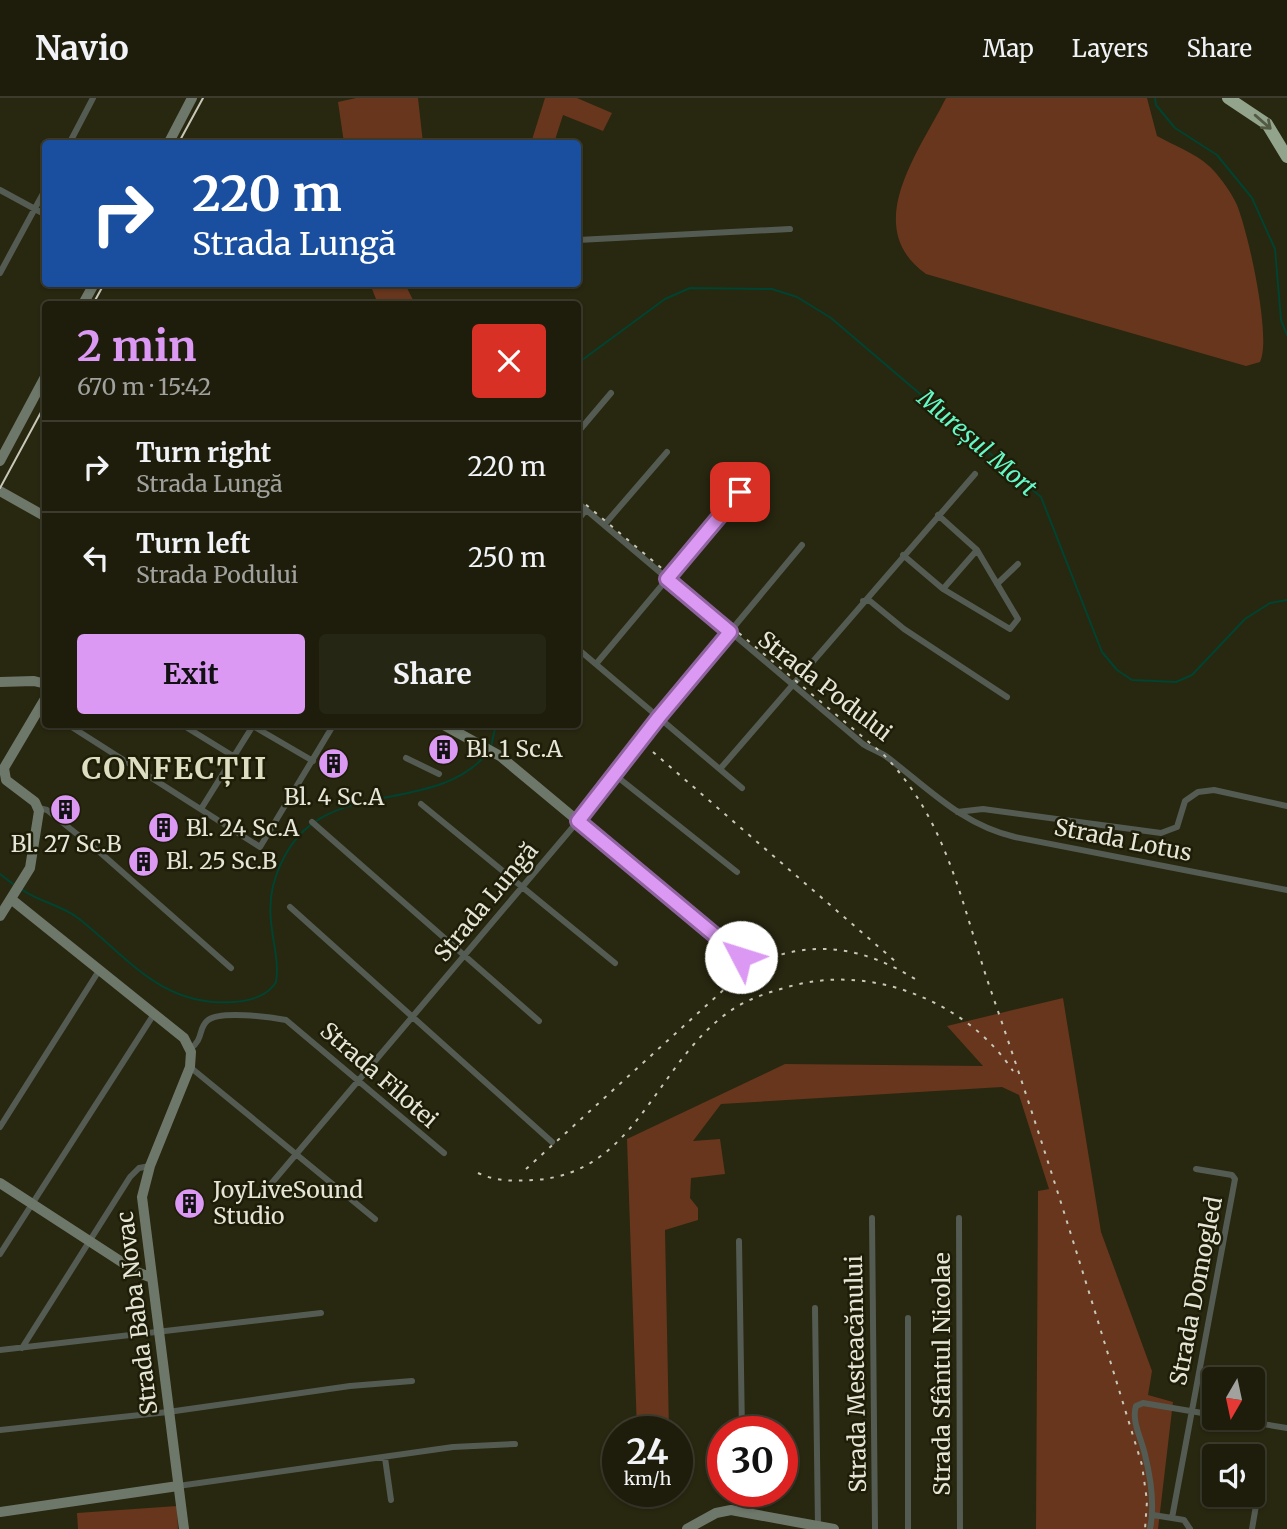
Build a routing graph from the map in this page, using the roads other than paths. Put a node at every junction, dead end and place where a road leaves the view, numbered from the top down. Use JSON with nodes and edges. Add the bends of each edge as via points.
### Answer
{"nodes":[{"id":1,"x":93,"y":98,"type":"edge"},
{"id":2,"x":192,"y":98,"type":"edge"},
{"id":3,"x":1227,"y":98,"type":"edge"},
{"id":4,"x":71,"y":140,"type":"edge"},
{"id":5,"x":169,"y":140,"type":"edge"},
{"id":6,"x":1287,"y":157,"type":"edge"},
{"id":7,"x":0,"y":190,"type":"edge"},
{"id":8,"x":42,"y":195,"type":"edge"},
{"id":9,"x":34,"y":209,"type":"junction"},
{"id":10,"x":42,"y":213,"type":"edge"},
{"id":11,"x":790,"y":229,"type":"dead end"},
{"id":12,"x":581,"y":240,"type":"edge"},
{"id":13,"x":0,"y":273,"type":"edge"},
{"id":14,"x":42,"y":382,"type":"edge"},
{"id":15,"x":611,"y":393,"type":"dead end"},
{"id":16,"x":581,"y":428,"type":"edge"},
{"id":17,"x":667,"y":452,"type":"dead end"},
{"id":18,"x":0,"y":461,"type":"edge"},
{"id":19,"x":975,"y":474,"type":"dead end"},
{"id":20,"x":0,"y":491,"type":"edge"},
{"id":21,"x":740,"y":492,"type":"dead end"},
{"id":22,"x":581,"y":506,"type":"edge"},
{"id":23,"x":586,"y":510,"type":"junction"},
{"id":24,"x":42,"y":515,"type":"edge"},
{"id":25,"x":938,"y":515,"type":"junction"},
{"id":26,"x":581,"y":516,"type":"edge"},
{"id":27,"x":604,"y":525,"type":"junction"},
{"id":28,"x":802,"y":545,"type":"dead end"},
{"id":29,"x":977,"y":550,"type":"junction"},
{"id":30,"x":903,"y":555,"type":"junction"},
{"id":31,"x":1018,"y":564,"type":"dead end"},
{"id":32,"x":667,"y":579,"type":"junction"},
{"id":33,"x":997,"y":584,"type":"junction"},
{"id":34,"x":943,"y":589,"type":"junction"},
{"id":35,"x":863,"y":600,"type":"junction"},
{"id":36,"x":730,"y":632,"type":"junction"},
{"id":37,"x":581,"y":652,"type":"edge"},
{"id":38,"x":596,"y":664,"type":"junction"},
{"id":39,"x":0,"y":682,"type":"edge"},
{"id":40,"x":42,"y":683,"type":"edge"},
{"id":41,"x":793,"y":685,"type":"junction"},
{"id":42,"x":1007,"y":697,"type":"dead end"},
{"id":43,"x":42,"y":711,"type":"edge"},
{"id":44,"x":659,"y":717,"type":"junction"},
{"id":45,"x":73,"y":728,"type":"edge"},
{"id":46,"x":188,"y":728,"type":"edge"},
{"id":47,"x":251,"y":728,"type":"edge"},
{"id":48,"x":258,"y":728,"type":"edge"},
{"id":49,"x":332,"y":728,"type":"edge"},
{"id":50,"x":450,"y":728,"type":"edge"},
{"id":51,"x":233,"y":756,"type":"junction"},
{"id":52,"x":406,"y":758,"type":"dead end"},
{"id":53,"x":313,"y":761,"type":"junction"},
{"id":54,"x":720,"y":769,"type":"junction"},
{"id":55,"x":439,"y":774,"type":"dead end"},
{"id":56,"x":615,"y":775,"type":"junction"},
{"id":57,"x":741,"y":788,"type":"dead end"},
{"id":58,"x":421,"y":804,"type":"dead end"},
{"id":59,"x":1287,"y":806,"type":"edge"},
{"id":60,"x":38,"y":808,"type":"junction"},
{"id":61,"x":201,"y":809,"type":"junction"},
{"id":62,"x":957,"y":812,"type":"junction"},
{"id":63,"x":578,"y":821,"type":"junction"},
{"id":64,"x":312,"y":822,"type":"dead end"},
{"id":65,"x":737,"y":872,"type":"dead end"},
{"id":66,"x":522,"y":886,"type":"junction"},
{"id":67,"x":1287,"y":890,"type":"edge"},
{"id":68,"x":11,"y":899,"type":"junction"},
{"id":69,"x":290,"y":907,"type":"dead end"},
{"id":70,"x":0,"y":916,"type":"edge"},
{"id":71,"x":465,"y":955,"type":"junction"},
{"id":72,"x":741,"y":957,"type":"dead end"},
{"id":73,"x":615,"y":963,"type":"dead end"},
{"id":74,"x":231,"y":968,"type":"dead end"},
{"id":75,"x":100,"y":969,"type":"junction"},
{"id":76,"x":154,"y":1014,"type":"junction"},
{"id":77,"x":411,"y":1017,"type":"junction"},
{"id":78,"x":538,"y":1021,"type":"dead end"},
{"id":79,"x":191,"y":1059,"type":"junction"},
{"id":80,"x":358,"y":1081,"type":"junction"},
{"id":81,"x":0,"y":1127,"type":"edge"},
{"id":82,"x":552,"y":1142,"type":"dead end"},
{"id":83,"x":296,"y":1153,"type":"junction"},
{"id":84,"x":443,"y":1153,"type":"dead end"},
{"id":85,"x":150,"y":1166,"type":"junction"},
{"id":86,"x":1196,"y":1169,"type":"dead end"},
{"id":87,"x":0,"y":1182,"type":"edge"},
{"id":88,"x":265,"y":1191,"type":"dead end"},
{"id":89,"x":32,"y":1203,"type":"junction"},
{"id":90,"x":872,"y":1218,"type":"dead end"},
{"id":91,"x":375,"y":1219,"type":"dead end"},
{"id":92,"x":958,"y":1219,"type":"dead end"},
{"id":93,"x":89,"y":1241,"type":"junction"},
{"id":94,"x":739,"y":1241,"type":"dead end"},
{"id":95,"x":0,"y":1254,"type":"edge"},
{"id":96,"x":152,"y":1278,"type":"junction"},
{"id":97,"x":815,"y":1308,"type":"dead end"},
{"id":98,"x":321,"y":1313,"type":"dead end"},
{"id":99,"x":908,"y":1318,"type":"dead end"},
{"id":100,"x":158,"y":1333,"type":"junction"},
{"id":101,"x":22,"y":1348,"type":"junction"},
{"id":102,"x":0,"y":1350,"type":"edge"},
{"id":103,"x":412,"y":1381,"type":"dead end"},
{"id":104,"x":1192,"y":1411,"type":"junction"},
{"id":105,"x":168,"y":1412,"type":"junction"},
{"id":106,"x":1202,"y":1413,"type":"edge"},
{"id":107,"x":742,"y":1416,"type":"edge"},
{"id":108,"x":1265,"y":1424,"type":"edge"},
{"id":109,"x":1287,"y":1428,"type":"edge"},
{"id":110,"x":0,"y":1430,"type":"edge"},
{"id":111,"x":515,"y":1444,"type":"dead end"},
{"id":112,"x":385,"y":1458,"type":"junction"},
{"id":113,"x":178,"y":1486,"type":"junction"},
{"id":114,"x":391,"y":1500,"type":"dead end"},
{"id":115,"x":743,"y":1507,"type":"edge"},
{"id":116,"x":1256,"y":1507,"type":"edge"},
{"id":117,"x":0,"y":1511,"type":"edge"},
{"id":118,"x":743,"y":1511,"type":"junction"},
{"id":119,"x":1153,"y":1515,"type":"junction"},
{"id":120,"x":1172,"y":1518,"type":"junction"},
{"id":121,"x":795,"y":1525,"type":"edge"},
{"id":122,"x":818,"y":1526,"type":"junction"},
{"id":123,"x":184,"y":1529,"type":"edge"},
{"id":124,"x":687,"y":1529,"type":"edge"},
{"id":125,"x":834,"y":1529,"type":"edge"},
{"id":126,"x":876,"y":1529,"type":"edge"},
{"id":127,"x":908,"y":1529,"type":"edge"},
{"id":128,"x":960,"y":1529,"type":"edge"},
{"id":129,"x":1150,"y":1529,"type":"edge"},
{"id":130,"x":1190,"y":1529,"type":"edge"},
{"id":131,"x":1252,"y":1529,"type":"edge"}],
"edges":[{"from":1,"to":4,"type":"street"},
{"from":2,"to":5,"type":"street"},
{"from":3,"to":6,"type":"highway","one_way":true,"via":[[1267,124]]},
{"from":7,"to":9,"type":"street"},
{"from":8,"to":9,"type":"street"},
{"from":9,"to":10,"type":"street"},
{"from":9,"to":13,"type":"street"},
{"from":11,"to":12,"type":"street"},
{"from":14,"to":18,"type":"street"},
{"from":15,"to":16,"type":"street"},
{"from":17,"to":27,"type":"street"},
{"from":19,"to":25,"type":"street"},
{"from":20,"to":24,"type":"street"},
{"from":21,"to":32,"type":"street"},
{"from":22,"to":23,"type":"street","name":"Strada Podului"},
{"from":23,"to":26,"type":"street"},
{"from":23,"to":27,"type":"street","name":"Strada Podului"},
{"from":25,"to":29,"type":"street"},
{"from":25,"to":30,"type":"street"},
{"from":27,"to":32,"type":"street","name":"Strada Podului"},
{"from":28,"to":36,"type":"street","name":"Strada Lungă"},
{"from":29,"to":33,"type":"street"},
{"from":29,"to":34,"type":"street"},
{"from":30,"to":34,"type":"street"},
{"from":30,"to":35,"type":"street"},
{"from":31,"to":33,"type":"street"},
{"from":32,"to":36,"type":"street","name":"Strada Podului"},
{"from":32,"to":38,"type":"street"},
{"from":33,"to":34,"type":"street","via":[[1018,620],[1010,629]]},
{"from":35,"to":41,"type":"street"},
{"from":35,"to":42,"type":"street"},
{"from":36,"to":41,"type":"street","name":"Strada Podului"},
{"from":36,"to":44,"type":"street","name":"Strada Lungă"},
{"from":37,"to":38,"type":"street"},
{"from":38,"to":44,"type":"street"},
{"from":39,"to":40,"type":"street"},
{"from":41,"to":54,"type":"street"},
{"from":41,"to":62,"type":"street","name":"Strada Podului","via":[[863,744]]},
{"from":43,"to":60,"type":"street","via":[[4,770],[8,782]]},
{"from":44,"to":54,"type":"street"},
{"from":44,"to":56,"type":"street","name":"Strada Lungă"},
{"from":45,"to":61,"type":"street"},
{"from":46,"to":51,"type":"street"},
{"from":47,"to":51,"type":"street"},
{"from":48,"to":53,"type":"street"},
{"from":49,"to":53,"type":"street"},
{"from":50,"to":63,"type":"street","via":[[500,756]]},
{"from":51,"to":61,"type":"street"},
{"from":52,"to":55,"type":"street"},
{"from":53,"to":61,"type":"street","via":[[260,847]]},
{"from":54,"to":57,"type":"street"},
{"from":56,"to":63,"type":"street","name":"Strada Lungă"},
{"from":56,"to":65,"type":"street"},
{"from":58,"to":66,"type":"street"},
{"from":59,"to":62,"type":"street","via":[[1205,791],[1185,801],[1177,827],[1154,833],[983,809]]},
{"from":60,"to":68,"type":"street","via":[[33,857]]},
{"from":60,"to":74,"type":"street","via":[[47,810],[103,855]]},
{"from":62,"to":67,"type":"street","name":"Strada Lotus","via":[[982,828],[1014,837]]},
{"from":63,"to":66,"type":"street","name":"Strada Lungă"},
{"from":63,"to":72,"type":"street"},
{"from":64,"to":71,"type":"street"},
{"from":66,"to":71,"type":"street","name":"Strada Lungă"},
{"from":66,"to":73,"type":"street"},
{"from":68,"to":70,"type":"street"},
{"from":68,"to":75,"type":"street"},
{"from":69,"to":77,"type":"street"},
{"from":71,"to":77,"type":"street","name":"Strada Lungă"},
{"from":71,"to":78,"type":"street"},
{"from":75,"to":76,"type":"street"},
{"from":75,"to":81,"type":"street"},
{"from":76,"to":79,"type":"street","via":[[184,1038]]},
{"from":76,"to":89,"type":"street"},
{"from":77,"to":80,"type":"street","name":"Strada Lungă"},
{"from":77,"to":82,"type":"street"},
{"from":79,"to":80,"type":"street","name":"Strada Filotei","via":[[205,1023],[212,1018],[260,1016],[292,1023]]},
{"from":79,"to":83,"type":"street"},
{"from":79,"to":85,"type":"street","name":"Strada Baba Novac"},
{"from":80,"to":83,"type":"street","name":"Strada Lungă"},
{"from":80,"to":84,"type":"street","name":"Strada Filotei"},
{"from":83,"to":88,"type":"street","name":"Strada Lungă"},
{"from":83,"to":91,"type":"street"},
{"from":85,"to":93,"type":"street","via":[[139,1168],[130,1177]]},
{"from":85,"to":96,"type":"street","name":"Strada Baba Novac","via":[[142,1197]]},
{"from":86,"to":104,"type":"street","name":"Strada Domogled","via":[[1235,1179]]},
{"from":87,"to":89,"type":"street"},
{"from":89,"to":93,"type":"street"},
{"from":89,"to":95,"type":"street"},
{"from":90,"to":126,"type":"street","name":"Strada Mesteacănului"},
{"from":92,"to":128,"type":"street","name":"Strada Sfântul Nicolae"},
{"from":93,"to":96,"type":"street"},
{"from":93,"to":101,"type":"street"},
{"from":94,"to":107,"type":"street"},
{"from":96,"to":100,"type":"street","name":"Strada Baba Novac"},
{"from":97,"to":122,"type":"street"},
{"from":98,"to":100,"type":"street"},
{"from":99,"to":127,"type":"street"},
{"from":100,"to":101,"type":"street"},
{"from":100,"to":105,"type":"street","name":"Strada Baba Novac"},
{"from":101,"to":102,"type":"street"},
{"from":103,"to":105,"type":"street"},
{"from":104,"to":106,"type":"street"},
{"from":104,"to":119,"type":"street","via":[[1143,1403],[1135,1409],[1149,1469]]},
{"from":104,"to":120,"type":"street"},
{"from":105,"to":110,"type":"street"},
{"from":105,"to":113,"type":"street","name":"Strada Baba Novac"},
{"from":108,"to":109,"type":"street"},
{"from":111,"to":112,"type":"street","via":[[453,1447]]},
{"from":112,"to":113,"type":"street"},
{"from":112,"to":114,"type":"street"},
{"from":113,"to":117,"type":"street"},
{"from":113,"to":123,"type":"street","name":"Strada Baba Novac"},
{"from":115,"to":118,"type":"street"},
{"from":116,"to":131,"type":"street"},
{"from":118,"to":121,"type":"street"},
{"from":118,"to":124,"type":"street","via":[[723,1510]]},
{"from":119,"to":120,"type":"street"},
{"from":119,"to":129,"type":"street"},
{"from":120,"to":130,"type":"street","via":[[1184,1520]]},
{"from":121,"to":122,"type":"street"},
{"from":122,"to":125,"type":"street"}]}
